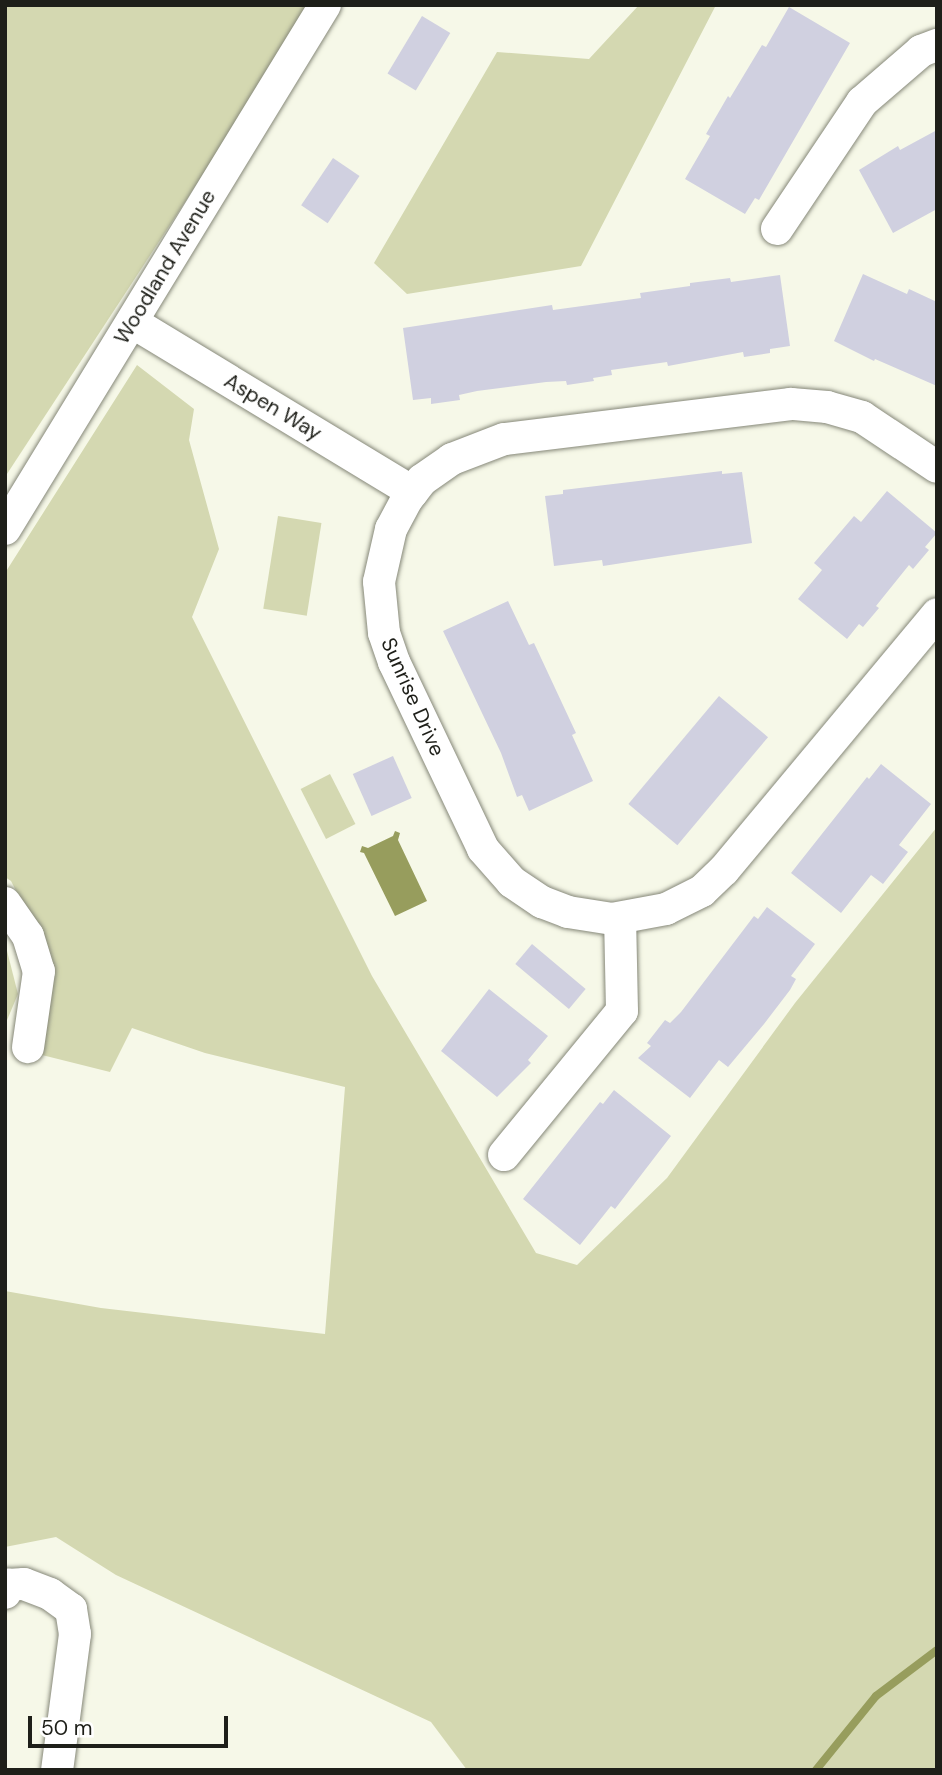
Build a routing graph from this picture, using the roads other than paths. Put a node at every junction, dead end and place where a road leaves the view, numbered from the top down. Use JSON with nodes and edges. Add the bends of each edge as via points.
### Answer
{"nodes":[{"id":1,"x":325,"y":5,"type":"edge"},
{"id":2,"x":937,"y":45,"type":"edge"},
{"id":3,"x":777,"y":229,"type":"dead end"},
{"id":4,"x":132,"y":322,"type":"junction"},
{"id":5,"x":937,"y":467,"type":"edge"},
{"id":6,"x":413,"y":492,"type":"junction"},
{"id":7,"x":5,"y":529,"type":"edge"},
{"id":8,"x":937,"y":614,"type":"edge"},
{"id":9,"x":5,"y":903,"type":"edge"},
{"id":10,"x":620,"y":919,"type":"junction"},
{"id":11,"x":28,"y":1047,"type":"dead end"},
{"id":12,"x":504,"y":1155,"type":"dead end"},
{"id":13,"x":5,"y":1593,"type":"edge"},
{"id":14,"x":57,"y":1770,"type":"edge"}],
"edges":[{"from":1,"to":4,"type":"street","name":"Woodland Avenue"},
{"from":2,"to":3,"type":"street","via":[[921,51],[862,102]]},
{"from":4,"to":6,"type":"street","name":"Aspen Way"},
{"from":4,"to":7,"type":"street","name":"Woodland Avenue"},
{"from":5,"to":6,"type":"street","name":"Sunrise Drive","via":[[862,417],[827,407],[791,404],[504,439],[452,458]]},
{"from":6,"to":10,"type":"street","name":"Sunrise Drive","via":[[391,529],[383,556],[379,582],[384,633],[483,849],[512,881],[542,902],[594,918]]},
{"from":8,"to":10,"type":"street","name":"Sunrise Drive","via":[[724,870],[702,891],[666,909]]},
{"from":9,"to":11,"type":"street","via":[[28,936],[39,971]]},
{"from":10,"to":12,"type":"street","via":[[622,1011]]},
{"from":13,"to":14,"type":"street","via":[[8,1585],[24,1584],[71,1609],[75,1634]]}]}
